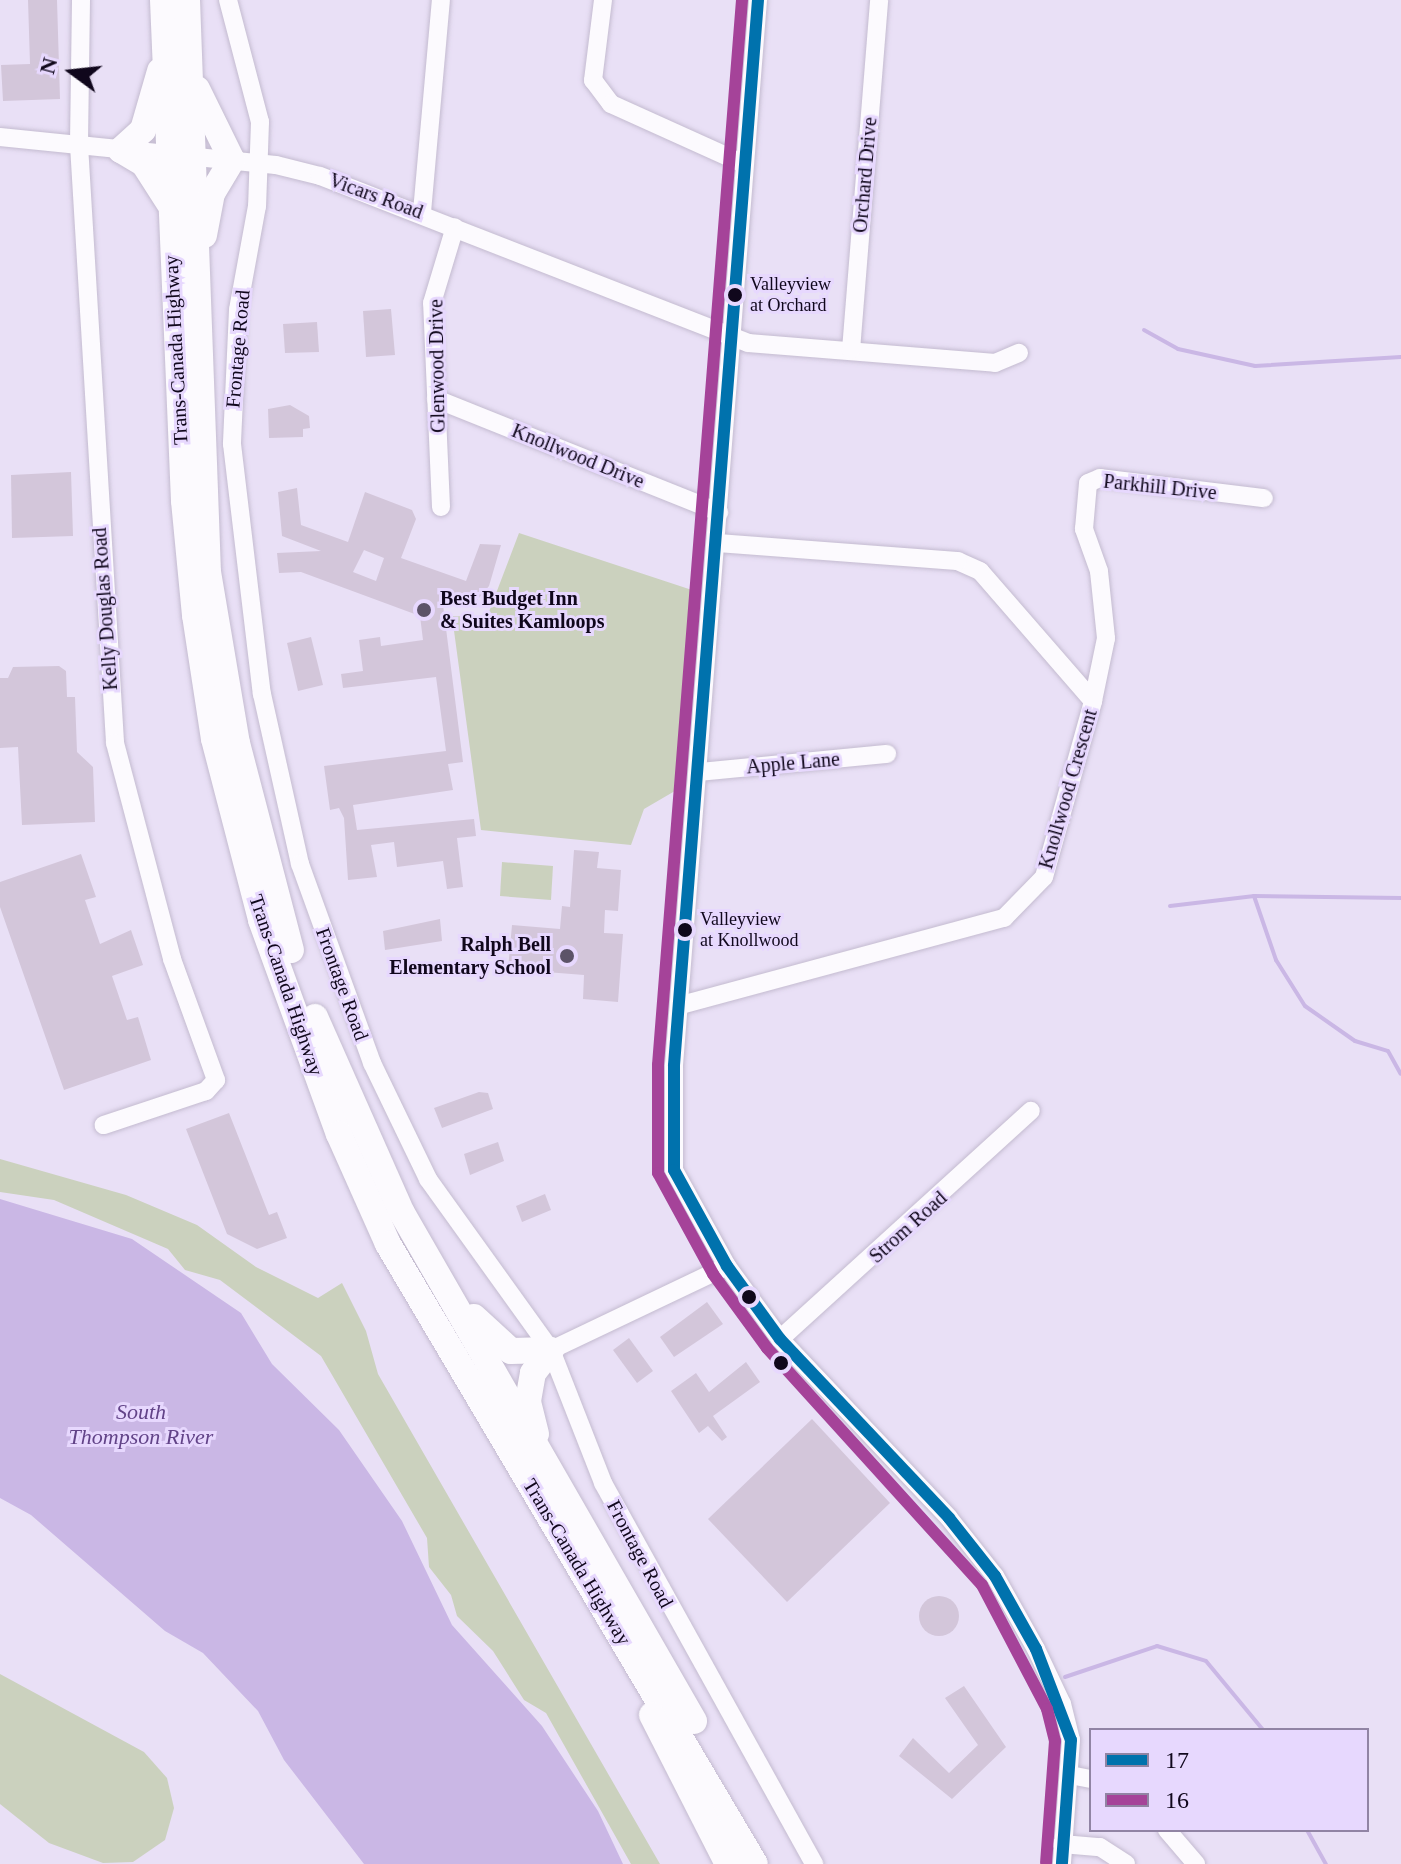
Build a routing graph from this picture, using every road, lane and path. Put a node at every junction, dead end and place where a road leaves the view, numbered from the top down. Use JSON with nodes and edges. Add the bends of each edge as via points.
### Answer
{"nodes":[{"id":1,"x":81,"y":0,"type":"edge"},
{"id":2,"x":163,"y":0,"type":"edge"},
{"id":3,"x":187,"y":0,"type":"edge"},
{"id":4,"x":228,"y":0,"type":"edge"},
{"id":5,"x":441,"y":0,"type":"edge"},
{"id":6,"x":603,"y":0,"type":"edge"},
{"id":7,"x":758,"y":0,"type":"edge"},
{"id":8,"x":879,"y":0,"type":"edge"},
{"id":9,"x":166,"y":47,"type":"junction"},
{"id":10,"x":192,"y":73,"type":"junction"},
{"id":11,"x":0,"y":137,"type":"edge"},
{"id":12,"x":79,"y":145,"type":"junction"},
{"id":13,"x":121,"y":150,"type":"junction"},
{"id":14,"x":180,"y":155,"type":"junction"},
{"id":15,"x":232,"y":160,"type":"junction"},
{"id":16,"x":259,"y":163,"type":"junction"},
{"id":17,"x":744,"y":164,"type":"junction"},
{"id":18,"x":169,"y":203,"type":"junction"},
{"id":19,"x":422,"y":212,"type":"junction"},
{"id":20,"x":455,"y":227,"type":"junction"},
{"id":21,"x":197,"y":270,"type":"junction"},
{"id":22,"x":732,"y":335,"type":"junction"},
{"id":23,"x":851,"y":350,"type":"junction"},
{"id":24,"x":1019,"y":353,"type":"dead end"},
{"id":25,"x":436,"y":399,"type":"junction"},
{"id":26,"x":1264,"y":498,"type":"dead end"},
{"id":27,"x":441,"y":507,"type":"dead end"},
{"id":28,"x":719,"y":512,"type":"junction"},
{"id":29,"x":717,"y":543,"type":"junction"},
{"id":30,"x":1093,"y":701,"type":"junction"},
{"id":31,"x":887,"y":754,"type":"dead end"},
{"id":32,"x":699,"y":772,"type":"junction"},
{"id":33,"x":681,"y":1005,"type":"junction"},
{"id":34,"x":1031,"y":1111,"type":"dead end"},
{"id":35,"x":104,"y":1125,"type":"dead end"},
{"id":36,"x":402,"y":1213,"type":"junction"},
{"id":37,"x":727,"y":1266,"type":"junction"},
{"id":38,"x":780,"y":1339,"type":"junction"},
{"id":39,"x":551,"y":1350,"type":"junction"},
{"id":40,"x":453,"y":1355,"type":"junction"},
{"id":41,"x":496,"y":1380,"type":"junction"},
{"id":42,"x":562,"y":1500,"type":"junction"},
{"id":43,"x":563,"y":1541,"type":"junction"},
{"id":44,"x":1070,"y":1775,"type":"junction"},
{"id":45,"x":1089,"y":1779,"type":"edge"},
{"id":46,"x":1169,"y":1832,"type":"edge"},
{"id":47,"x":1062,"y":1844,"type":"junction"},
{"id":48,"x":728,"y":1864,"type":"edge"},
{"id":49,"x":755,"y":1864,"type":"edge"},
{"id":50,"x":773,"y":1864,"type":"edge"},
{"id":51,"x":814,"y":1864,"type":"edge"},
{"id":52,"x":1062,"y":1864,"type":"edge"},
{"id":53,"x":1126,"y":1864,"type":"edge"},
{"id":54,"x":1196,"y":1864,"type":"edge"}],
"edges":[{"from":1,"to":12,"type":"street","name":"Kelly Douglas Road"},
{"from":2,"to":9,"type":"highway","name":"Trans-Canada Highway"},
{"from":3,"to":10,"type":"highway","name":"Trans-Canada Highway"},
{"from":4,"to":16,"type":"street","name":"Frontage Road","via":[[260,122]]},
{"from":5,"to":19,"type":"street"},
{"from":6,"to":17,"type":"street","via":[[593,80],[611,104]]},
{"from":7,"to":17,"type":"street"},
{"from":8,"to":23,"type":"street","name":"Orchard Drive"},
{"from":9,"to":13,"type":"highway","via":[[147,122]]},
{"from":9,"to":14,"type":"highway","name":"Trans-Canada Highway"},
{"from":10,"to":14,"type":"highway","name":"Trans-Canada Highway"},
{"from":10,"to":15,"type":"highway"},
{"from":11,"to":12,"type":"street","name":"Vicars Road"},
{"from":12,"to":13,"type":"street","name":"Vicars Road"},
{"from":12,"to":35,"type":"street","name":"Kelly Douglas Road","via":[[115,743],[172,959],[216,1080],[206,1091]]},
{"from":13,"to":14,"type":"street","name":"Vicars Road"},
{"from":13,"to":18,"type":"highway","via":[[144,164]]},
{"from":14,"to":15,"type":"street","name":"Vicars Road"},
{"from":14,"to":18,"type":"highway","name":"Trans-Canada Highway"},
{"from":14,"to":21,"type":"highway","name":"Trans-Canada Highway"},
{"from":15,"to":16,"type":"street","name":"Vicars Road"},
{"from":15,"to":21,"type":"highway","via":[[212,193]]},
{"from":16,"to":19,"type":"street","name":"Vicars Road","via":[[320,176]]},
{"from":16,"to":39,"type":"street","name":"Frontage Road","via":[[238,310],[232,444],[262,694],[300,864],[372,1063],[428,1179]]},
{"from":17,"to":22,"type":"street"},
{"from":18,"to":40,"type":"highway","name":"Trans-Canada Highway","via":[[195,615],[237,836],[339,1134],[388,1244]]},
{"from":19,"to":20,"type":"street","name":"Vicars Road"},
{"from":20,"to":22,"type":"street","name":"Vicars Road"},
{"from":20,"to":25,"type":"street","name":"Glenwood Drive","via":[[432,303]]},
{"from":21,"to":36,"type":"highway","name":"Trans-Canada Highway","via":[[208,572],[237,743],[281,924],[341,1082]]},
{"from":22,"to":23,"type":"street","via":[[748,343]]},
{"from":22,"to":28,"type":"street"},
{"from":23,"to":24,"type":"street","via":[[995,363]]},
{"from":25,"to":27,"type":"street","name":"Glenwood Drive"},
{"from":25,"to":28,"type":"street","name":"Knollwood Drive"},
{"from":26,"to":30,"type":"street","name":"Parkhill Drive","via":[[1100,478],[1088,483],[1084,529],[1099,571],[1106,638]]},
{"from":28,"to":29,"type":"street"},
{"from":29,"to":30,"type":"street","name":"Knollwood Crescent","via":[[958,561],[1001,593]]},
{"from":29,"to":32,"type":"street"},
{"from":30,"to":33,"type":"street","name":"Knollwood Crescent","via":[[1044,877],[1004,918]]},
{"from":31,"to":32,"type":"street","name":"Apple Lane"},
{"from":32,"to":33,"type":"street"},
{"from":33,"to":37,"type":"street","via":[[670,1129],[674,1170]]},
{"from":34,"to":38,"type":"street","name":"Strom Road"},
{"from":36,"to":39,"type":"highway","via":[[500,1347]]},
{"from":36,"to":41,"type":"highway","name":"Trans-Canada Highway"},
{"from":37,"to":38,"type":"street"},
{"from":37,"to":39,"type":"street"},
{"from":38,"to":44,"type":"street","via":[[949,1518],[995,1576],[1062,1704]]},
{"from":39,"to":41,"type":"highway"},
{"from":39,"to":42,"type":"highway","via":[[533,1373],[528,1401]]},
{"from":39,"to":51,"type":"street","name":"Frontage Road","via":[[603,1483]]},
{"from":40,"to":41,"type":"highway"},
{"from":40,"to":43,"type":"highway","name":"Trans-Canada Highway"},
{"from":41,"to":42,"type":"highway","name":"Trans-Canada Highway"},
{"from":42,"to":50,"type":"highway","name":"Trans-Canada Highway"},
{"from":43,"to":48,"type":"highway"},
{"from":43,"to":49,"type":"highway","name":"Trans-Canada Highway"},
{"from":44,"to":45,"type":"street"},
{"from":44,"to":47,"type":"street"},
{"from":46,"to":54,"type":"street"},
{"from":47,"to":52,"type":"street"},
{"from":47,"to":53,"type":"street","via":[[1100,1847]]}]}
